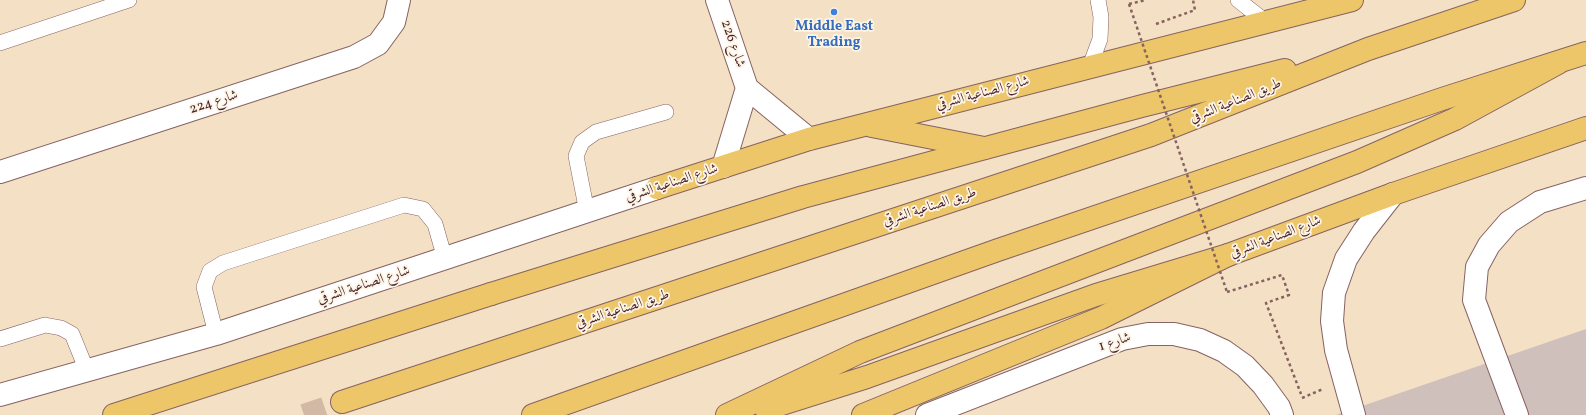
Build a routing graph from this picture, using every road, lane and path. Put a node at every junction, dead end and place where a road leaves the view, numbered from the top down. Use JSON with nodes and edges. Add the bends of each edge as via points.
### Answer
{"nodes":[{"id":1,"x":129,"y":0,"type":"edge"},
{"id":2,"x":398,"y":0,"type":"edge"},
{"id":3,"x":717,"y":0,"type":"edge"},
{"id":4,"x":1098,"y":0,"type":"edge"},
{"id":5,"x":1146,"y":0,"type":"edge"},
{"id":6,"x":1193,"y":0,"type":"edge"},
{"id":7,"x":1238,"y":0,"type":"edge"},
{"id":8,"x":1352,"y":0,"type":"edge"},
{"id":9,"x":1514,"y":0,"type":"edge"},
{"id":10,"x":1266,"y":22,"type":"junction"},
{"id":11,"x":1153,"y":24,"type":"dead end"},
{"id":12,"x":1140,"y":29,"type":"dead end"},
{"id":13,"x":1133,"y":32,"type":"dead end"},
{"id":14,"x":0,"y":43,"type":"edge"},
{"id":15,"x":1368,"y":49,"type":"junction"},
{"id":16,"x":1586,"y":54,"type":"edge"},
{"id":17,"x":1558,"y":63,"type":"junction"},
{"id":18,"x":1090,"y":66,"type":"junction"},
{"id":19,"x":747,"y":88,"type":"junction"},
{"id":20,"x":666,"y":112,"type":"dead end"},
{"id":21,"x":865,"y":125,"type":"junction"},
{"id":22,"x":1586,"y":128,"type":"edge"},
{"id":23,"x":809,"y":139,"type":"junction"},
{"id":24,"x":984,"y":148,"type":"junction"},
{"id":25,"x":723,"y":167,"type":"junction"},
{"id":26,"x":0,"y":172,"type":"edge"},
{"id":27,"x":656,"y":188,"type":"joint"},
{"id":28,"x":1586,"y":188,"type":"edge"},
{"id":29,"x":1393,"y":194,"type":"junction"},
{"id":30,"x":587,"y":212,"type":"junction"},
{"id":31,"x":1228,"y":255,"type":"junction"},
{"id":32,"x":445,"y":259,"type":"junction"},
{"id":33,"x":216,"y":334,"type":"junction"},
{"id":34,"x":0,"y":339,"type":"edge"},
{"id":35,"x":87,"y":371,"type":"junction"},
{"id":36,"x":1343,"y":381,"type":"junction"},
{"id":37,"x":0,"y":396,"type":"edge"},
{"id":38,"x":1302,"y":398,"type":"junction"},
{"id":39,"x":342,"y":402,"type":"tunnel mouth"},
{"id":40,"x":1281,"y":411,"type":"edge"},
{"id":41,"x":114,"y":415,"type":"edge"},
{"id":42,"x":533,"y":415,"type":"edge"},
{"id":43,"x":726,"y":415,"type":"edge"},
{"id":44,"x":746,"y":415,"type":"edge"},
{"id":45,"x":863,"y":415,"type":"edge"},
{"id":46,"x":927,"y":415,"type":"edge"},
{"id":47,"x":1354,"y":415,"type":"edge"},
{"id":48,"x":1517,"y":415,"type":"edge"}],
"edges":[{"from":1,"to":14,"type":"lane"},
{"from":2,"to":26,"type":"street","name":"شارع 224","via":[[394,22],[378,44],[354,57]]},
{"from":3,"to":19,"type":"street","name":"شارع 226"},
{"from":4,"to":18,"type":"lane","via":[[1101,17],[1100,39]]},
{"from":5,"to":38,"type":"path","bridge":true,"via":[[1129,4],[1227,292],[1282,275],[1289,295],[1266,303]]},
{"from":6,"to":11,"type":"path","via":[[1195,10]]},
{"from":7,"to":10,"type":"lane"},
{"from":8,"to":10,"type":"main road","name":"شارع الصناعية الشرقي"},
{"from":9,"to":15,"type":"main road","name":"طريق الصناعية الشرقي"},
{"from":10,"to":18,"type":"main road","name":"شارع الصناعية الشرقي"},
{"from":12,"to":13,"type":"path"},
{"from":15,"to":24,"type":"main road"},
{"from":15,"to":39,"type":"main road","name":"طريق الصناعية الشرقي","via":[[1151,136]]},
{"from":16,"to":17,"type":"main road"},
{"from":17,"to":42,"type":"main road","via":[[1445,98],[998,250]]},
{"from":17,"to":43,"type":"main road","via":[[1455,119],[1357,162],[860,352]]},
{"from":18,"to":21,"type":"main road","name":"شارع الصناعية الشرقي"},
{"from":19,"to":23,"type":"street"},
{"from":19,"to":25,"type":"street"},
{"from":20,"to":30,"type":"lane","via":[[596,132],[582,142],[576,156]]},
{"from":21,"to":23,"type":"main road","name":"شارع الصناعية الشرقي"},
{"from":21,"to":24,"type":"main road"},
{"from":22,"to":29,"type":"main road","name":"شارع الصناعية الشرقي"},
{"from":23,"to":25,"type":"main road","name":"شارع الصناعية الشرقي"},
{"from":24,"to":41,"type":"main road","via":[[803,197]]},
{"from":25,"to":27,"type":"main road","name":"شارع الصناعية الشرقي"},
{"from":27,"to":30,"type":"street","name":"شارع الصناعية الشرقي"},
{"from":28,"to":48,"type":"street","via":[[1540,202],[1509,222],[1489,245],[1477,267],[1474,300]]},
{"from":29,"to":31,"type":"main road","name":"شارع الصناعية الشرقي"},
{"from":29,"to":36,"type":"street","via":[[1346,259],[1334,293],[1332,321]]},
{"from":30,"to":32,"type":"street","name":"شارع الصناعية الشرقي"},
{"from":31,"to":44,"type":"main road","via":[[1096,294],[867,377]]},
{"from":31,"to":45,"type":"main road","name":"شارع الصناعية الشرقي","via":[[1101,318]]},
{"from":32,"to":33,"type":"street","name":"شارع الصناعية الشرقي"},
{"from":32,"to":33,"type":"lane","via":[[435,224],[423,209],[404,205],[223,263],[210,271],[204,287]]},
{"from":33,"to":35,"type":"street","name":"شارع الصناعية الشرقي"},
{"from":34,"to":35,"type":"lane","via":[[45,325],[61,328],[72,334]]},
{"from":35,"to":37,"type":"street","name":"شارع الصناعية الشرقي"},
{"from":36,"to":38,"type":"path"},
{"from":36,"to":47,"type":"street"},
{"from":38,"to":40,"type":"path"},
{"from":40,"to":46,"type":"street","name":"شارع 1","via":[[1263,385],[1245,366],[1224,351],[1200,340],[1174,334],[1148,334],[1122,339]]}]}
